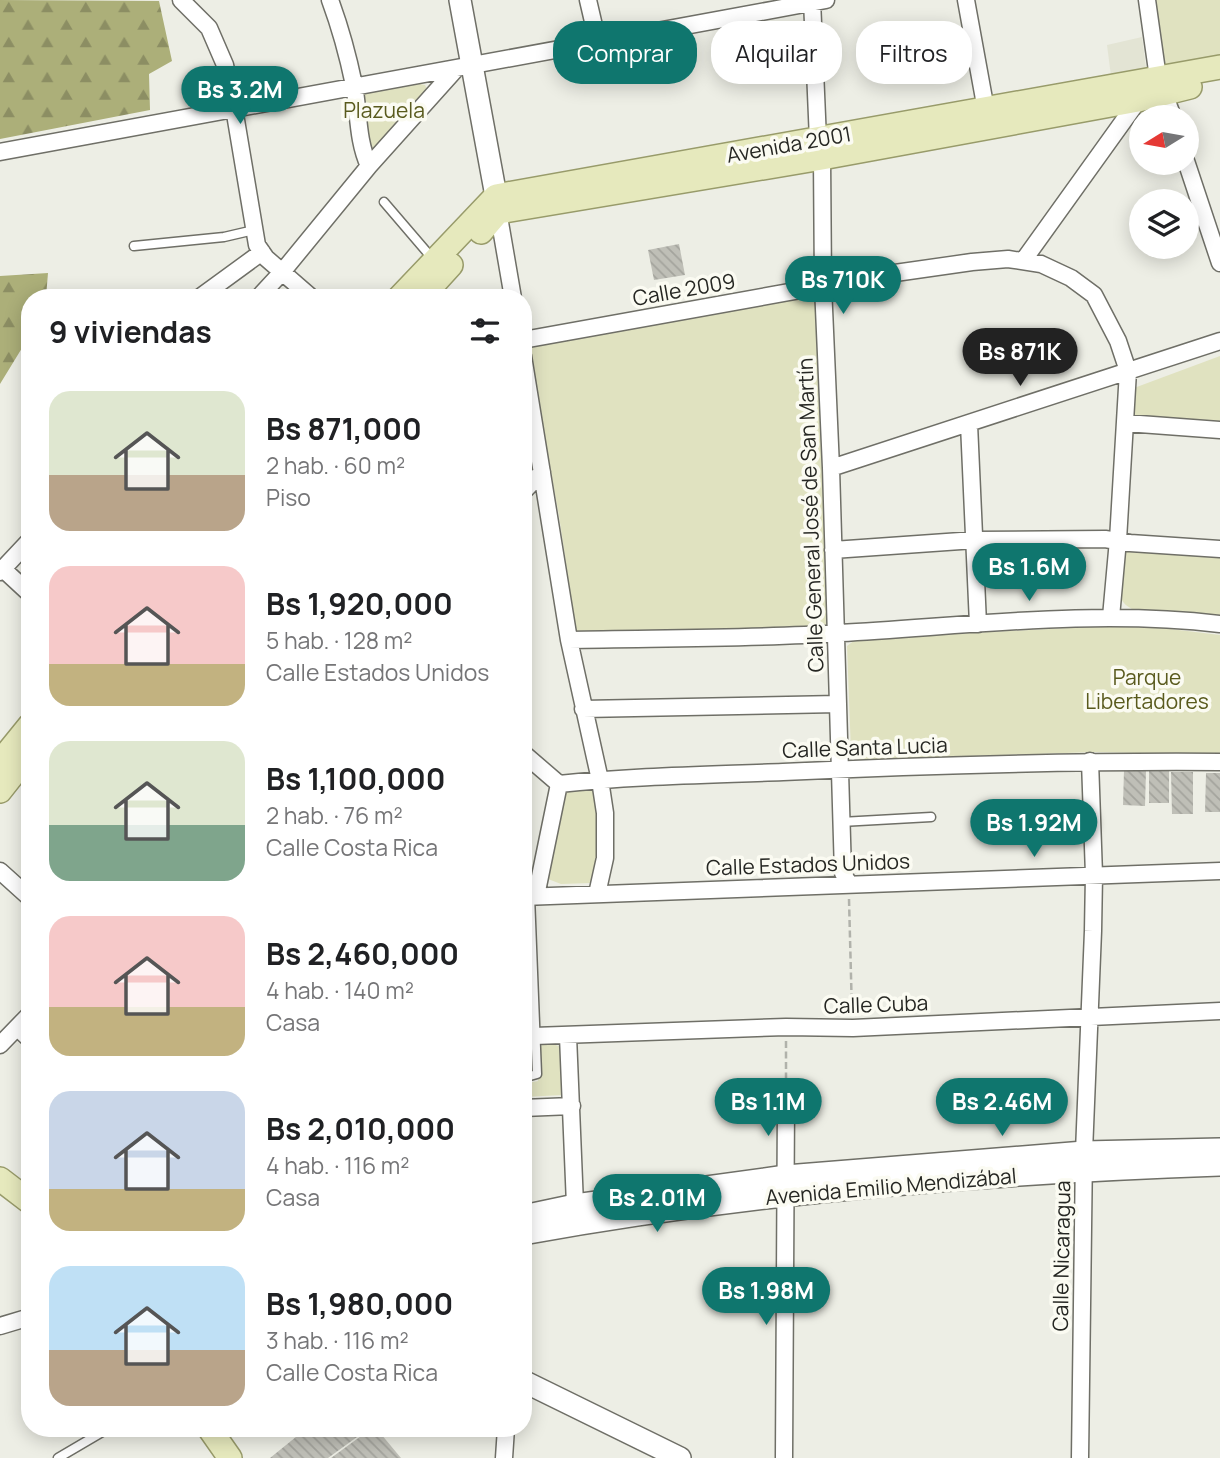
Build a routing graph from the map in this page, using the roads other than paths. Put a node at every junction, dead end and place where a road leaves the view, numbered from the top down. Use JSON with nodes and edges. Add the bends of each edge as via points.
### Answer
{"nodes":[{"id":1,"x":181,"y":0,"type":"edge"},
{"id":2,"x":330,"y":0,"type":"edge"},
{"id":3,"x":460,"y":0,"type":"edge"},
{"id":4,"x":588,"y":0,"type":"edge"},
{"id":5,"x":966,"y":0,"type":"edge"},
{"id":6,"x":816,"y":1,"type":"edge"},
{"id":7,"x":1150,"y":1,"type":"edge"},
{"id":8,"x":593,"y":21,"type":"edge"},
{"id":9,"x":697,"y":24,"type":"edge"},
{"id":10,"x":553,"y":51,"type":"edge"},
{"id":11,"x":464,"y":67,"type":"junction"},
{"id":12,"x":1220,"y":67,"type":"edge"},
{"id":13,"x":1220,"y":80,"type":"edge"},
{"id":14,"x":354,"y":86,"type":"junction"},
{"id":15,"x":1161,"y":86,"type":"junction"},
{"id":16,"x":1138,"y":100,"type":"junction"},
{"id":17,"x":1168,"y":105,"type":"edge"},
{"id":18,"x":234,"y":108,"type":"junction"},
{"id":19,"x":986,"y":110,"type":"junction"},
{"id":20,"x":820,"y":149,"type":"junction"},
{"id":21,"x":0,"y":152,"type":"edge"},
{"id":22,"x":369,"y":166,"type":"junction"},
{"id":23,"x":1191,"y":175,"type":"edge"},
{"id":24,"x":384,"y":202,"type":"dead end"},
{"id":25,"x":497,"y":204,"type":"junction"},
{"id":26,"x":254,"y":230,"type":"junction"},
{"id":27,"x":134,"y":247,"type":"dead end"},
{"id":28,"x":262,"y":252,"type":"junction"},
{"id":29,"x":433,"y":261,"type":"junction"},
{"id":30,"x":1023,"y":261,"type":"junction"},
{"id":31,"x":1220,"y":264,"type":"edge"},
{"id":32,"x":283,"y":271,"type":"junction"},
{"id":33,"x":823,"y":286,"type":"junction"},
{"id":34,"x":211,"y":289,"type":"edge"},
{"id":35,"x":266,"y":289,"type":"edge"},
{"id":36,"x":302,"y":289,"type":"edge"},
{"id":37,"x":407,"y":289,"type":"edge"},
{"id":38,"x":428,"y":289,"type":"edge"},
{"id":39,"x":511,"y":289,"type":"edge"},
{"id":40,"x":532,"y":338,"type":"edge"},
{"id":41,"x":1220,"y":341,"type":"edge"},
{"id":42,"x":1128,"y":372,"type":"junction"},
{"id":43,"x":1126,"y":423,"type":"junction"},
{"id":44,"x":969,"y":424,"type":"junction"},
{"id":45,"x":1220,"y":429,"type":"edge"},
{"id":46,"x":532,"y":431,"type":"edge"},
{"id":47,"x":831,"y":467,"type":"junction"},
{"id":48,"x":542,"y":472,"type":"junction"},
{"id":49,"x":532,"y":483,"type":"edge"},
{"id":50,"x":975,"y":540,"type":"junction"},
{"id":51,"x":1118,"y":540,"type":"junction"},
{"id":52,"x":21,"y":549,"type":"edge"},
{"id":53,"x":1220,"y":549,"type":"edge"},
{"id":54,"x":833,"y":550,"type":"junction"},
{"id":55,"x":1,"y":570,"type":"edge"},
{"id":56,"x":21,"y":587,"type":"edge"},
{"id":57,"x":1111,"y":617,"type":"junction"},
{"id":58,"x":978,"y":624,"type":"junction"},
{"id":59,"x":1220,"y":624,"type":"edge"},
{"id":60,"x":836,"y":634,"type":"junction"},
{"id":61,"x":569,"y":640,"type":"junction"},
{"id":62,"x":838,"y":704,"type":"junction"},
{"id":63,"x":583,"y":709,"type":"junction"},
{"id":64,"x":21,"y":736,"type":"edge"},
{"id":65,"x":532,"y":761,"type":"edge"},
{"id":66,"x":1090,"y":761,"type":"junction"},
{"id":67,"x":0,"y":762,"type":"edge"},
{"id":68,"x":1220,"y":762,"type":"edge"},
{"id":69,"x":21,"y":764,"type":"edge"},
{"id":70,"x":840,"y":769,"type":"junction"},
{"id":71,"x":600,"y":780,"type":"junction"},
{"id":72,"x":559,"y":784,"type":"junction"},
{"id":73,"x":0,"y":791,"type":"edge"},
{"id":74,"x":931,"y":817,"type":"dead end"},
{"id":75,"x":841,"y":822,"type":"junction"},
{"id":76,"x":0,"y":871,"type":"edge"},
{"id":77,"x":1220,"y":871,"type":"edge"},
{"id":78,"x":1094,"y":875,"type":"junction"},
{"id":79,"x":849,"y":884,"type":"junction"},
{"id":80,"x":532,"y":888,"type":"edge"},
{"id":81,"x":21,"y":890,"type":"edge"},
{"id":82,"x":597,"y":894,"type":"junction"},
{"id":83,"x":532,"y":896,"type":"edge"},
{"id":84,"x":532,"y":966,"type":"edge"},
{"id":85,"x":1220,"y":1011,"type":"edge"},
{"id":86,"x":1092,"y":1016,"type":"junction"},
{"id":87,"x":21,"y":1023,"type":"edge"},
{"id":88,"x":14,"y":1030,"type":"junction"},
{"id":89,"x":568,"y":1036,"type":"junction"},
{"id":90,"x":21,"y":1037,"type":"edge"},
{"id":91,"x":534,"y":1037,"type":"junction"},
{"id":92,"x":0,"y":1045,"type":"edge"},
{"id":93,"x":532,"y":1075,"type":"edge"},
{"id":94,"x":786,"y":1101,"type":"road end"},
{"id":95,"x":572,"y":1107,"type":"junction"},
{"id":96,"x":532,"y":1108,"type":"edge"},
{"id":97,"x":1220,"y":1149,"type":"edge"},
{"id":98,"x":1084,"y":1161,"type":"junction"},
{"id":99,"x":1220,"y":1166,"type":"edge"},
{"id":100,"x":0,"y":1178,"type":"edge"},
{"id":101,"x":785,"y":1186,"type":"junction"},
{"id":102,"x":21,"y":1195,"type":"edge"},
{"id":103,"x":578,"y":1214,"type":"junction"},
{"id":104,"x":532,"y":1216,"type":"edge"},
{"id":105,"x":532,"y":1231,"type":"edge"},
{"id":106,"x":21,"y":1320,"type":"edge"},
{"id":107,"x":0,"y":1326,"type":"edge"},
{"id":108,"x":532,"y":1385,"type":"edge"},
{"id":109,"x":94,"y":1437,"type":"edge"},
{"id":110,"x":215,"y":1437,"type":"edge"},
{"id":111,"x":505,"y":1437,"type":"edge"},
{"id":112,"x":58,"y":1458,"type":"edge"},
{"id":113,"x":230,"y":1458,"type":"edge"},
{"id":114,"x":504,"y":1458,"type":"edge"},
{"id":115,"x":680,"y":1458,"type":"edge"},
{"id":116,"x":784,"y":1458,"type":"edge"},
{"id":117,"x":1080,"y":1458,"type":"edge"}],
"edges":[{"from":1,"to":18,"type":"street","via":[[209,28],[225,65]]},
{"from":2,"to":14,"type":"street"},
{"from":3,"to":11,"type":"main road"},
{"from":4,"to":8,"type":"street"},
{"from":5,"to":19,"type":"street"},
{"from":6,"to":9,"type":"street"},
{"from":6,"to":20,"type":"street","name":"Calle General José de San Martín"},
{"from":7,"to":15,"type":"street"},
{"from":10,"to":11,"type":"street"},
{"from":11,"to":14,"type":"street"},
{"from":11,"to":22,"type":"street"},
{"from":11,"to":25,"type":"main road"},
{"from":12,"to":15,"type":"main road","name":"Avenida 2001"},
{"from":13,"to":15,"type":"main road","name":"Avenida 2001"},
{"from":14,"to":18,"type":"street"},
{"from":14,"to":22,"type":"street","via":[[362,150]]},
{"from":15,"to":16,"type":"main road","name":"Avenida 2001"},
{"from":15,"to":17,"type":"street"},
{"from":15,"to":19,"type":"main road","name":"Avenida 2001"},
{"from":16,"to":20,"type":"main road","name":"Avenida 2001"},
{"from":16,"to":30,"type":"street"},
{"from":18,"to":21,"type":"street"},
{"from":18,"to":26,"type":"street"},
{"from":19,"to":20,"type":"main road","name":"Avenida 2001"},
{"from":20,"to":25,"type":"main road","name":"Avenida 2001"},
{"from":20,"to":33,"type":"street","name":"Calle General José de San Martín"},
{"from":22,"to":32,"type":"street"},
{"from":23,"to":31,"type":"street"},
{"from":24,"to":29,"type":"lane"},
{"from":25,"to":29,"type":"main road"},
{"from":25,"to":38,"type":"main road"},
{"from":25,"to":39,"type":"street"},
{"from":26,"to":27,"type":"lane"},
{"from":26,"to":28,"type":"street"},
{"from":28,"to":32,"type":"street"},
{"from":28,"to":34,"type":"street"},
{"from":29,"to":37,"type":"main road"},
{"from":30,"to":33,"type":"street","name":"Calle 2009","via":[[972,262]]},
{"from":30,"to":42,"type":"street","name":"Calle 2009","via":[[1071,278],[1094,295]]},
{"from":32,"to":35,"type":"street"},
{"from":32,"to":36,"type":"street"},
{"from":33,"to":40,"type":"street","name":"Calle 2009"},
{"from":33,"to":47,"type":"street","name":"Calle General José de San Martín"},
{"from":41,"to":42,"type":"street"},
{"from":42,"to":43,"type":"street"},
{"from":42,"to":44,"type":"street"},
{"from":43,"to":45,"type":"street"},
{"from":43,"to":51,"type":"street"},
{"from":44,"to":47,"type":"street"},
{"from":44,"to":50,"type":"street"},
{"from":46,"to":48,"type":"street"},
{"from":47,"to":54,"type":"street","name":"Calle General José de San Martín"},
{"from":48,"to":49,"type":"street"},
{"from":48,"to":61,"type":"street"},
{"from":50,"to":51,"type":"street"},
{"from":50,"to":54,"type":"street"},
{"from":50,"to":58,"type":"street"},
{"from":51,"to":53,"type":"street"},
{"from":51,"to":57,"type":"street"},
{"from":52,"to":55,"type":"street"},
{"from":54,"to":60,"type":"street","name":"Calle General José de San Martín"},
{"from":55,"to":56,"type":"street"},
{"from":57,"to":58,"type":"street"},
{"from":57,"to":59,"type":"street"},
{"from":58,"to":60,"type":"street"},
{"from":60,"to":61,"type":"street"},
{"from":60,"to":62,"type":"street","name":"Calle General José de San Martín"},
{"from":61,"to":63,"type":"street"},
{"from":62,"to":63,"type":"street"},
{"from":62,"to":70,"type":"street","name":"Calle General José de San Martín"},
{"from":63,"to":71,"type":"street"},
{"from":64,"to":67,"type":"main road"},
{"from":65,"to":72,"type":"street"},
{"from":66,"to":68,"type":"street","name":"Calle Santa Lucia"},
{"from":66,"to":70,"type":"street","name":"Calle Santa Lucia"},
{"from":66,"to":78,"type":"street","name":"Calle Nicaragua"},
{"from":69,"to":73,"type":"main road"},
{"from":70,"to":71,"type":"street","name":"Calle Santa Lucia"},
{"from":70,"to":75,"type":"street","name":"Calle General José de San Martín"},
{"from":71,"to":72,"type":"street","name":"Calle Santa Lucia"},
{"from":71,"to":82,"type":"street","via":[[605,858]]},
{"from":72,"to":80,"type":"street"},
{"from":74,"to":75,"type":"lane"},
{"from":75,"to":79,"type":"street","name":"Calle General José de San Martín","via":[[843,873]]},
{"from":76,"to":81,"type":"street"},
{"from":77,"to":78,"type":"street","name":"Calle Estados Unidos"},
{"from":78,"to":79,"type":"street","name":"Calle Estados Unidos"},
{"from":78,"to":86,"type":"street","name":"Calle Nicaragua"},
{"from":79,"to":82,"type":"street","name":"Calle Estados Unidos"},
{"from":82,"to":83,"type":"street","name":"Calle Estados Unidos"},
{"from":84,"to":91,"type":"lane"},
{"from":85,"to":86,"type":"street","name":"Calle Cuba"},
{"from":86,"to":89,"type":"street","name":"Calle Cuba"},
{"from":86,"to":98,"type":"street","name":"Calle Nicaragua"},
{"from":87,"to":88,"type":"street"},
{"from":88,"to":90,"type":"lane"},
{"from":88,"to":92,"type":"street"},
{"from":89,"to":91,"type":"street","name":"Calle Cuba"},
{"from":89,"to":95,"type":"street"},
{"from":91,"to":93,"type":"lane","via":[[537,1074]]},
{"from":94,"to":101,"type":"street"},
{"from":95,"to":96,"type":"street"},
{"from":95,"to":103,"type":"street"},
{"from":97,"to":98,"type":"main road","name":"Avenida Emilio Mendizábal"},
{"from":98,"to":99,"type":"main road","name":"Avenida Emilio Mendizábal"},
{"from":98,"to":101,"type":"main road","name":"Avenida Emilio Mendizábal","via":[[964,1178]]},
{"from":98,"to":117,"type":"street","name":"Calle Nicaragua"},
{"from":100,"to":102,"type":"main road"},
{"from":101,"to":103,"type":"main road","name":"Avenida Emilio Mendizábal"},
{"from":101,"to":116,"type":"street"},
{"from":103,"to":104,"type":"main road","name":"Avenida Emilio Mendizábal"},
{"from":103,"to":105,"type":"main road","name":"Avenida Emilio Mendizábal"},
{"from":106,"to":107,"type":"street"},
{"from":108,"to":115,"type":"main road"},
{"from":109,"to":112,"type":"lane"},
{"from":110,"to":113,"type":"main road"},
{"from":111,"to":114,"type":"street"}]}
